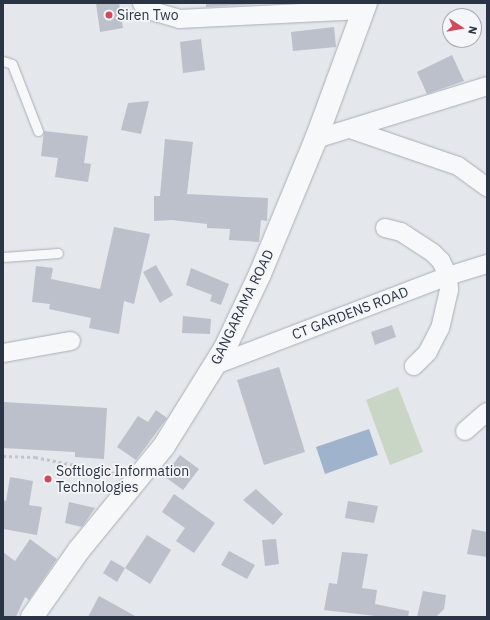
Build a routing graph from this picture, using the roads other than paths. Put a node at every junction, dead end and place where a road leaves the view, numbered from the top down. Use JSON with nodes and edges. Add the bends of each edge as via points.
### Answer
{"nodes":[{"id":1,"x":142,"y":3,"type":"edge"},
{"id":2,"x":364,"y":6,"type":"edge"},
{"id":3,"x":3,"y":61,"type":"edge"},
{"id":4,"x":487,"y":86,"type":"edge"},
{"id":5,"x":350,"y":129,"type":"junction"},
{"id":6,"x":38,"y":131,"type":"dead end"},
{"id":7,"x":316,"y":139,"type":"junction"},
{"id":8,"x":487,"y":187,"type":"edge"},
{"id":9,"x":385,"y":228,"type":"dead end"},
{"id":10,"x":58,"y":253,"type":"dead end"},
{"id":11,"x":3,"y":257,"type":"edge"},
{"id":12,"x":487,"y":264,"type":"edge"},
{"id":13,"x":448,"y":276,"type":"junction"},
{"id":14,"x":71,"y":341,"type":"dead end"},
{"id":15,"x":3,"y":353,"type":"edge"},
{"id":16,"x":215,"y":365,"type":"junction"},
{"id":17,"x":414,"y":366,"type":"dead end"},
{"id":18,"x":487,"y":412,"type":"edge"},
{"id":19,"x":464,"y":431,"type":"dead end"},
{"id":20,"x":32,"y":617,"type":"edge"}],
"edges":[{"from":1,"to":2,"type":"street","via":[[145,9],[179,19]]},
{"from":2,"to":7,"type":"street","name":"GANGARAMA ROAD"},
{"from":3,"to":6,"type":"lane","via":[[12,64]]},
{"from":4,"to":5,"type":"street"},
{"from":5,"to":7,"type":"street"},
{"from":5,"to":8,"type":"street","via":[[458,166]]},
{"from":7,"to":16,"type":"street","name":"GANGARAMA ROAD","via":[[260,274]]},
{"from":9,"to":13,"type":"street","via":[[401,232],[433,253],[441,261]]},
{"from":10,"to":11,"type":"lane"},
{"from":12,"to":13,"type":"street","name":"CT GARDENS ROAD"},
{"from":13,"to":16,"type":"street","name":"CT GARDENS ROAD"},
{"from":13,"to":17,"type":"street","via":[[449,290],[440,328],[428,352]]},
{"from":14,"to":15,"type":"street"},
{"from":16,"to":20,"type":"street","name":"GANGARAMA ROAD","via":[[179,424],[138,479],[79,550]]},
{"from":18,"to":19,"type":"street"}]}
